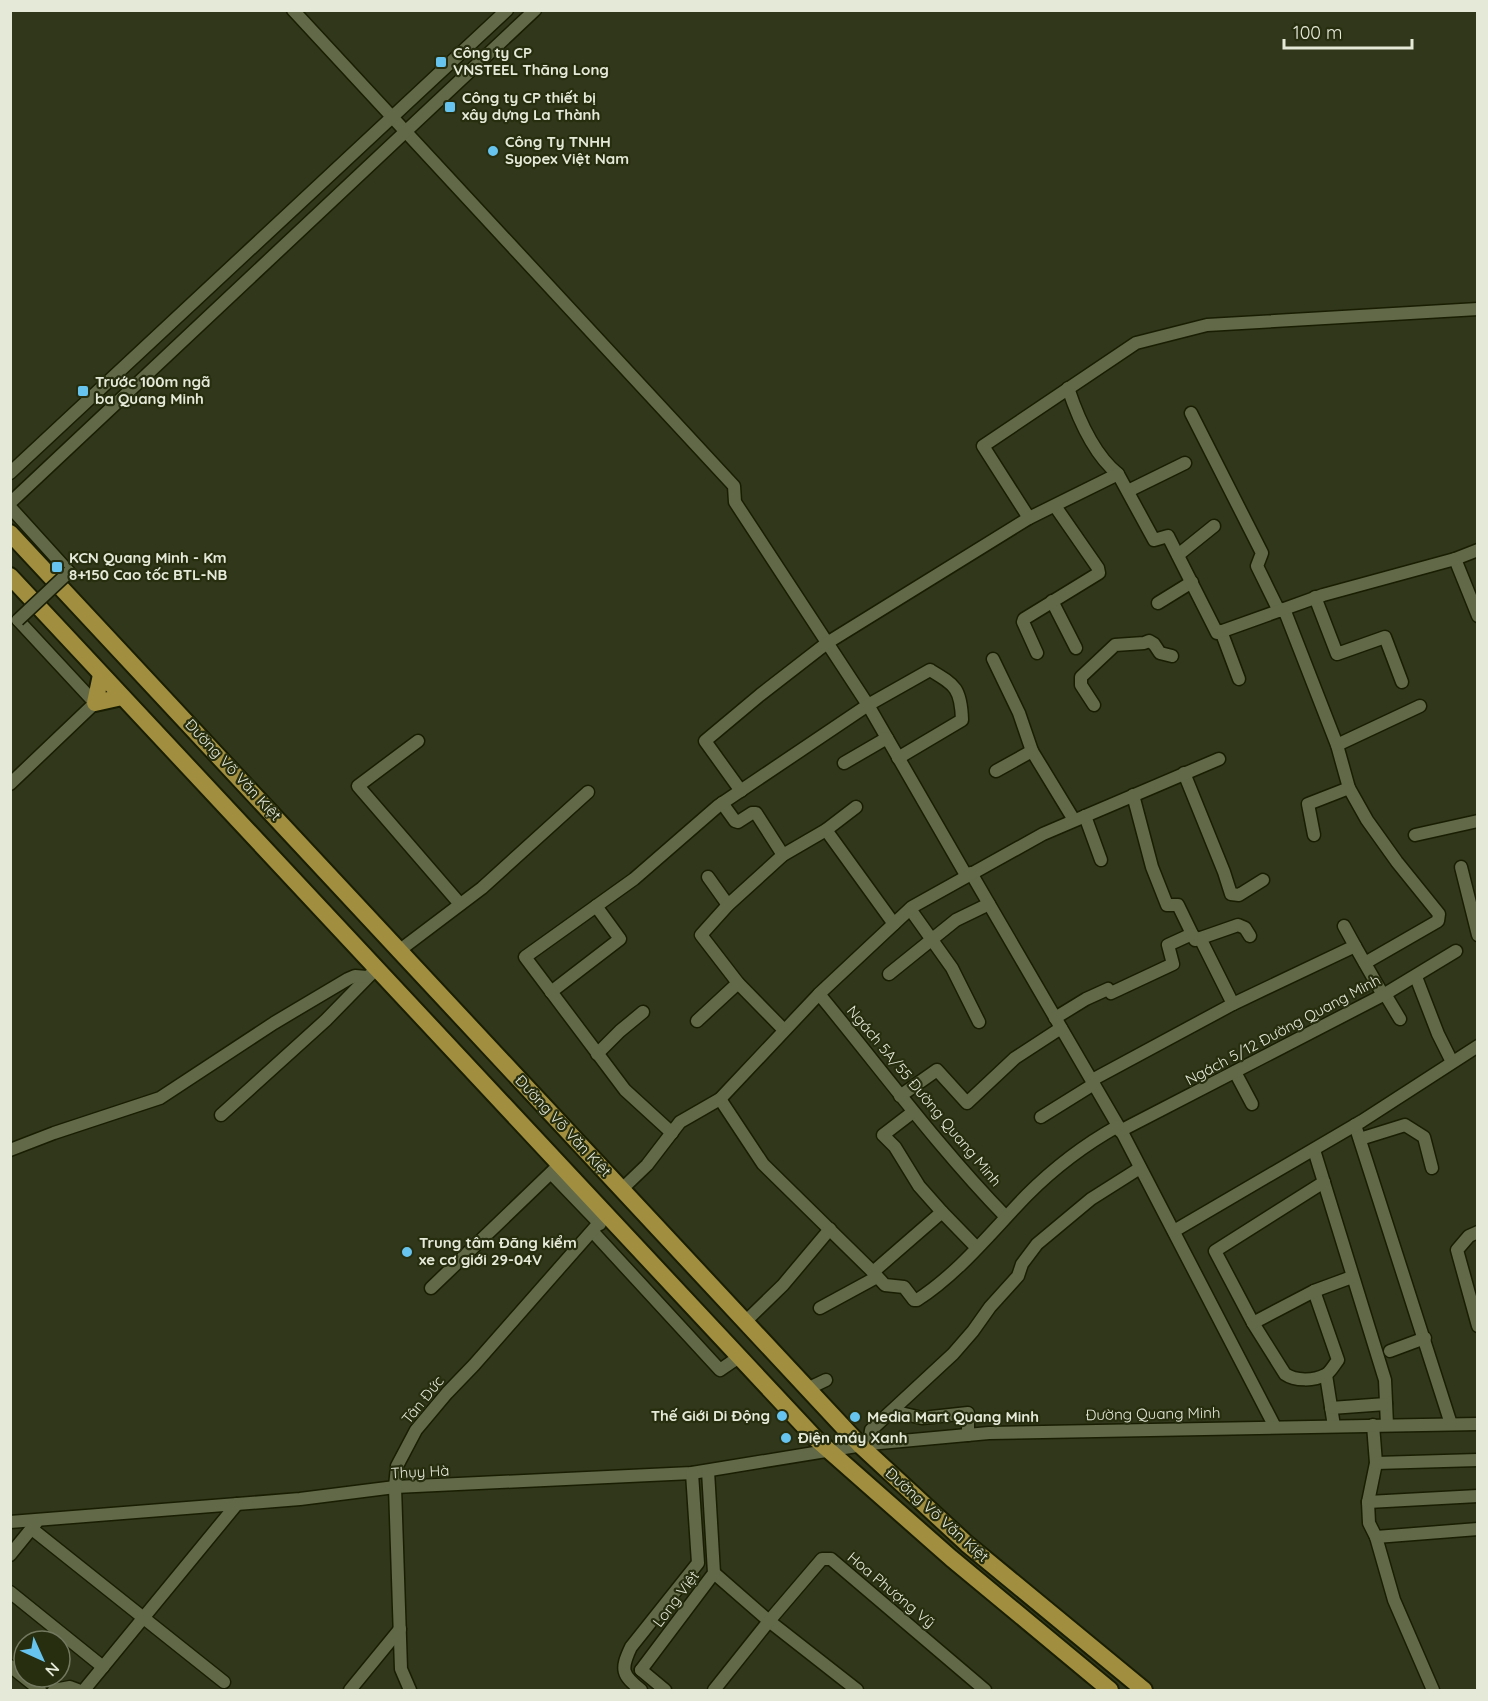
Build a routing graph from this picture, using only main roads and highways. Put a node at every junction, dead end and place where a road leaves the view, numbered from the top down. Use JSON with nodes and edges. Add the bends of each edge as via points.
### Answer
{"nodes":[{"id":1,"x":10,"y":533,"type":"edge"},
{"id":2,"x":10,"y":579,"type":"edge"},
{"id":3,"x":100,"y":680,"type":"junction"},
{"id":4,"x":117,"y":698,"type":"junction"},
{"id":5,"x":1110,"y":1690,"type":"edge"},
{"id":6,"x":1144,"y":1690,"type":"edge"}],
"edges":[{"from":1,"to":6,"type":"highway","name":"Đường Võ Văn Kiệt","via":[[807,1389],[967,1544]]},
{"from":2,"to":3,"type":"highway","name":"Đường Võ Văn Kiệt"},
{"from":3,"to":4,"type":"highway","name":"Đường Võ Văn Kiệt"},
{"from":3,"to":4,"type":"highway","via":[[95,704]]},
{"from":4,"to":5,"type":"highway","name":"Đường Võ Văn Kiệt","via":[[245,828],[372,973],[555,1169],[600,1224],[739,1357],[830,1452]]}]}
